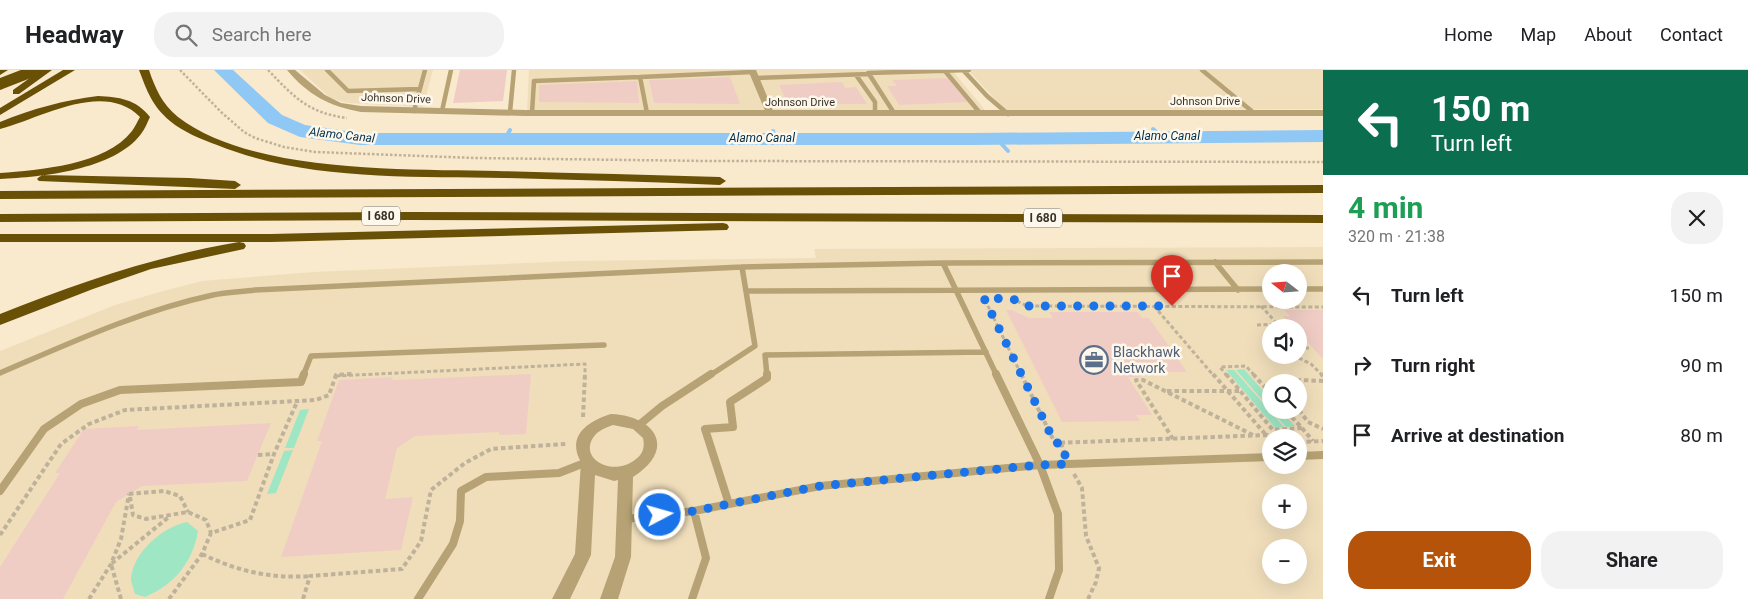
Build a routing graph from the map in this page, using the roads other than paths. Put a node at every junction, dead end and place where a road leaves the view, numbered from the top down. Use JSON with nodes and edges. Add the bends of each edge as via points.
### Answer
{"nodes":[{"id":1,"x":3,"y":70,"type":"edge"},
{"id":2,"x":36,"y":70,"type":"edge"},
{"id":3,"x":47,"y":70,"type":"edge"},
{"id":4,"x":70,"y":70,"type":"edge"},
{"id":5,"x":291,"y":70,"type":"edge"},
{"id":6,"x":327,"y":70,"type":"edge"},
{"id":7,"x":425,"y":70,"type":"edge"},
{"id":8,"x":451,"y":70,"type":"edge"},
{"id":9,"x":514,"y":70,"type":"edge"},
{"id":10,"x":963,"y":70,"type":"edge"},
{"id":11,"x":968,"y":70,"type":"edge"},
{"id":12,"x":1202,"y":70,"type":"edge"},
{"id":13,"x":945,"y":71,"type":"edge"},
{"id":14,"x":0,"y":72,"type":"edge"},
{"id":15,"x":867,"y":72,"type":"edge"},
{"id":16,"x":754,"y":73,"type":"edge"},
{"id":17,"x":856,"y":75,"type":"junction"},
{"id":18,"x":146,"y":76,"type":"edge"},
{"id":19,"x":640,"y":77,"type":"junction"},
{"id":20,"x":0,"y":84,"type":"edge"},
{"id":21,"x":420,"y":89,"type":"junction"},
{"id":22,"x":0,"y":103,"type":"edge"},
{"id":23,"x":414,"y":111,"type":"junction"},
{"id":24,"x":442,"y":111,"type":"junction"},
{"id":25,"x":0,"y":112,"type":"edge"},
{"id":26,"x":510,"y":112,"type":"junction"},
{"id":27,"x":532,"y":113,"type":"junction"},
{"id":28,"x":647,"y":113,"type":"junction"},
{"id":29,"x":770,"y":113,"type":"junction"},
{"id":30,"x":876,"y":113,"type":"junction"},
{"id":31,"x":894,"y":113,"type":"junction"},
{"id":32,"x":980,"y":113,"type":"junction"},
{"id":33,"x":1254,"y":113,"type":"junction"},
{"id":34,"x":1323,"y":113,"type":"edge"},
{"id":35,"x":1008,"y":114,"type":"junction"},
{"id":36,"x":0,"y":126,"type":"edge"},
{"id":37,"x":0,"y":177,"type":"edge"},
{"id":38,"x":1323,"y":189,"type":"edge"},
{"id":39,"x":842,"y":191,"type":"junction"},
{"id":40,"x":285,"y":194,"type":"junction"},
{"id":41,"x":0,"y":195,"type":"edge"},
{"id":42,"x":762,"y":217,"type":"junction"},
{"id":43,"x":0,"y":218,"type":"edge"},
{"id":44,"x":1323,"y":219,"type":"edge"},
{"id":45,"x":406,"y":235,"type":"junction"},
{"id":46,"x":0,"y":238,"type":"edge"},
{"id":47,"x":1215,"y":262,"type":"junction"},
{"id":48,"x":1323,"y":262,"type":"edge"},
{"id":49,"x":943,"y":263,"type":"junction"},
{"id":50,"x":742,"y":266,"type":"junction"},
{"id":51,"x":1262,"y":289,"type":"edge"},
{"id":52,"x":1308,"y":289,"type":"edge"},
{"id":53,"x":1323,"y":289,"type":"edge"},
{"id":54,"x":1238,"y":290,"type":"junction"},
{"id":55,"x":746,"y":291,"type":"junction"},
{"id":56,"x":957,"y":291,"type":"junction"},
{"id":57,"x":0,"y":320,"type":"edge"},
{"id":58,"x":604,"y":345,"type":"dead end"},
{"id":59,"x":755,"y":346,"type":"junction"},
{"id":60,"x":986,"y":352,"type":"junction"},
{"id":61,"x":765,"y":356,"type":"junction"},
{"id":62,"x":0,"y":373,"type":"edge"},
{"id":63,"x":639,"y":425,"type":"junction"},
{"id":64,"x":1307,"y":456,"type":"edge"},
{"id":65,"x":1323,"y":456,"type":"edge"},
{"id":66,"x":1262,"y":457,"type":"edge"},
{"id":67,"x":588,"y":463,"type":"junction"},
{"id":68,"x":1040,"y":465,"type":"junction"},
{"id":69,"x":626,"y":473,"type":"junction"},
{"id":70,"x":0,"y":490,"type":"edge"},
{"id":71,"x":729,"y":504,"type":"junction"},
{"id":72,"x":694,"y":511,"type":"junction"},
{"id":73,"x":626,"y":519,"type":"junction"},
{"id":74,"x":418,"y":599,"type":"edge"},
{"id":75,"x":561,"y":599,"type":"edge"},
{"id":76,"x":609,"y":599,"type":"edge"},
{"id":77,"x":692,"y":599,"type":"edge"},
{"id":78,"x":1049,"y":599,"type":"edge"}],
"edges":[{"from":1,"to":14,"type":"highway"},
{"from":2,"to":20,"type":"highway","bridge":true},
{"from":3,"to":22,"type":"highway"},
{"from":4,"to":25,"type":"highway"},
{"from":5,"to":23,"type":"street","name":"Johnson Drive","via":[[318,97],[329,102],[361,109]]},
{"from":6,"to":21,"type":"lane","via":[[348,91]]},
{"from":7,"to":21,"type":"lane"},
{"from":8,"to":24,"type":"lane"},
{"from":9,"to":26,"type":"lane"},
{"from":10,"to":11,"type":"lane"},
{"from":10,"to":13,"type":"lane"},
{"from":10,"to":35,"type":"lane"},
{"from":12,"to":33,"type":"lane"},
{"from":13,"to":15,"type":"lane"},
{"from":13,"to":32,"type":"lane"},
{"from":15,"to":17,"type":"lane"},
{"from":15,"to":31,"type":"lane"},
{"from":16,"to":17,"type":"lane"},
{"from":16,"to":19,"type":"lane"},
{"from":16,"to":29,"type":"street"},
{"from":17,"to":30,"type":"lane","via":[[875,102]]},
{"from":18,"to":39,"type":"highway","via":[[159,105],[188,128],[229,147],[304,165],[377,171],[828,185]]},
{"from":19,"to":27,"type":"lane","via":[[534,81]]},
{"from":19,"to":28,"type":"lane"},
{"from":21,"to":23,"type":"lane"},
{"from":23,"to":24,"type":"street","name":"Johnson Drive"},
{"from":24,"to":26,"type":"street","name":"Johnson Drive"},
{"from":26,"to":27,"type":"street","name":"Johnson Drive"},
{"from":27,"to":28,"type":"street","name":"Johnson Drive"},
{"from":28,"to":29,"type":"street","name":"Johnson Drive"},
{"from":29,"to":30,"type":"street","name":"Johnson Drive"},
{"from":30,"to":31,"type":"street","name":"Johnson Drive"},
{"from":31,"to":32,"type":"street","name":"Johnson Drive"},
{"from":32,"to":35,"type":"street","name":"Johnson Drive"},
{"from":33,"to":34,"type":"street","name":"Johnson Drive"},
{"from":33,"to":35,"type":"street","name":"Johnson Drive"},
{"from":36,"to":37,"type":"highway","via":[[45,108],[89,100],[132,105],[145,117],[142,127],[132,138],[92,160],[48,172]]},
{"from":37,"to":40,"type":"highway","via":[[189,182],[275,188]]},
{"from":38,"to":39,"type":"highway","number":"I 680"},
{"from":39,"to":40,"type":"highway","number":"I 680"},
{"from":40,"to":41,"type":"highway","number":"I 680"},
{"from":42,"to":43,"type":"highway","number":"I 680"},
{"from":42,"to":44,"type":"highway","number":"I 680"},
{"from":42,"to":45,"type":"highway","via":[[743,226]]},
{"from":45,"to":46,"type":"highway"},
{"from":45,"to":57,"type":"highway","via":[[268,243],[185,255],[117,274]]},
{"from":47,"to":48,"type":"lane"},
{"from":47,"to":49,"type":"lane"},
{"from":47,"to":54,"type":"lane"},
{"from":49,"to":50,"type":"lane"},
{"from":49,"to":56,"type":"lane"},
{"from":50,"to":55,"type":"lane"},
{"from":50,"to":62,"type":"lane","via":[[215,294],[172,305]]},
{"from":51,"to":54,"type":"lane"},
{"from":52,"to":53,"type":"lane"},
{"from":54,"to":56,"type":"lane"},
{"from":55,"to":56,"type":"lane"},
{"from":55,"to":59,"type":"lane"},
{"from":56,"to":60,"type":"lane"},
{"from":58,"to":70,"type":"lane","via":[[311,356],[301,382],[120,390],[81,404],[44,429]]},
{"from":59,"to":61,"type":"lane"},
{"from":59,"to":63,"type":"lane","via":[[662,406]]},
{"from":60,"to":61,"type":"lane"},
{"from":60,"to":68,"type":"lane"},
{"from":61,"to":71,"type":"lane","via":[[767,378],[730,402],[732,427],[705,429]]},
{"from":63,"to":67,"type":"street","via":[[623,419],[598,423],[582,442],[582,453]]},
{"from":63,"to":69,"type":"street","via":[[649,437],[650,447],[639,466]]},
{"from":64,"to":65,"type":"lane"},
{"from":66,"to":68,"type":"lane"},
{"from":67,"to":69,"type":"street","via":[[598,471]]},
{"from":67,"to":74,"type":"lane","via":[[557,474],[486,478],[461,491],[460,521],[453,544]]},
{"from":67,"to":75,"type":"street","via":[[583,555]]},
{"from":68,"to":71,"type":"lane","via":[[820,486]]},
{"from":68,"to":78,"type":"lane","via":[[1058,514],[1059,570]]},
{"from":69,"to":73,"type":"street"},
{"from":71,"to":72,"type":"lane"},
{"from":72,"to":73,"type":"lane"},
{"from":72,"to":77,"type":"lane","via":[[706,558]]},
{"from":73,"to":76,"type":"street","via":[[623,557]]}]}
